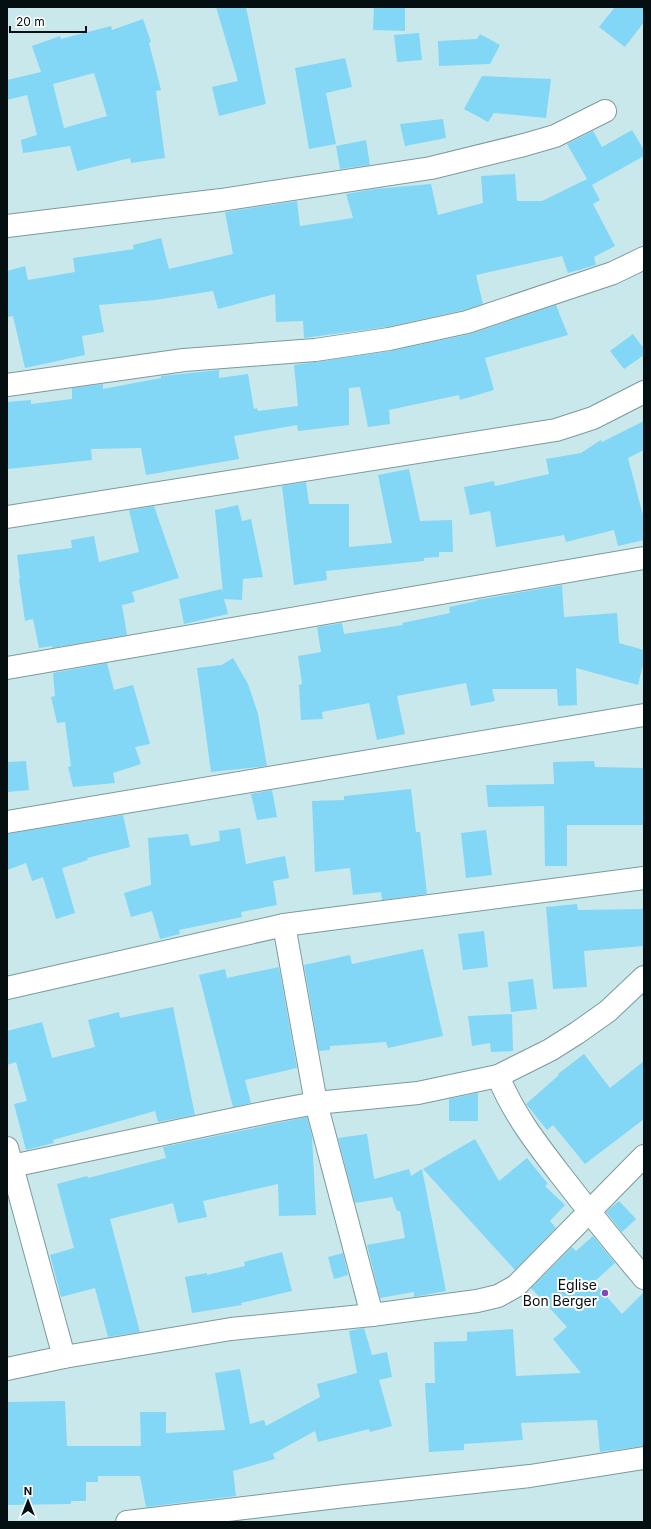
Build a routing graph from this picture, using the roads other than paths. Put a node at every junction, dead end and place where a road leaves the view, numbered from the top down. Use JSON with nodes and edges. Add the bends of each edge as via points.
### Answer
{"nodes":[{"id":1,"x":605,"y":111,"type":"dead end"},
{"id":2,"x":7,"y":226,"type":"edge"},
{"id":3,"x":644,"y":258,"type":"edge"},
{"id":4,"x":7,"y":385,"type":"edge"},
{"id":5,"x":644,"y":392,"type":"edge"},
{"id":6,"x":7,"y":518,"type":"edge"},
{"id":7,"x":644,"y":558,"type":"edge"},
{"id":8,"x":7,"y":668,"type":"edge"},
{"id":9,"x":644,"y":715,"type":"edge"},
{"id":10,"x":7,"y":822,"type":"edge"},
{"id":11,"x":644,"y":878,"type":"edge"},
{"id":12,"x":284,"y":925,"type":"junction"},
{"id":13,"x":644,"y":977,"type":"edge"},
{"id":14,"x":7,"y":988,"type":"edge"},
{"id":15,"x":498,"y":1076,"type":"junction"},
{"id":16,"x":316,"y":1103,"type":"junction"},
{"id":17,"x":644,"y":1156,"type":"edge"},
{"id":18,"x":9,"y":1160,"type":"edge"},
{"id":19,"x":590,"y":1213,"type":"junction"},
{"id":20,"x":644,"y":1278,"type":"edge"},
{"id":21,"x":372,"y":1315,"type":"junction"},
{"id":22,"x":64,"y":1357,"type":"junction"},
{"id":23,"x":7,"y":1369,"type":"edge"},
{"id":24,"x":644,"y":1458,"type":"edge"},
{"id":25,"x":127,"y":1522,"type":"edge"}],
"edges":[{"from":1,"to":2,"type":"street","via":[[555,136],[431,168],[221,200]]},
{"from":3,"to":4,"type":"street","via":[[613,273],[467,322],[390,339],[315,350],[184,360]]},
{"from":5,"to":6,"type":"street","via":[[594,418],[556,430]]},
{"from":7,"to":8,"type":"street"},
{"from":9,"to":10,"type":"street"},
{"from":11,"to":12,"type":"street"},
{"from":12,"to":14,"type":"street"},
{"from":12,"to":16,"type":"street"},
{"from":13,"to":15,"type":"street","via":[[608,1012],[550,1050]]},
{"from":15,"to":16,"type":"street","via":[[418,1093]]},
{"from":15,"to":19,"type":"street","via":[[524,1127]]},
{"from":16,"to":18,"type":"street"},
{"from":16,"to":21,"type":"street"},
{"from":17,"to":19,"type":"street"},
{"from":18,"to":22,"type":"street"},
{"from":19,"to":20,"type":"street"},
{"from":19,"to":21,"type":"street","via":[[516,1286],[498,1296]]},
{"from":21,"to":22,"type":"street","via":[[231,1329]]},
{"from":22,"to":23,"type":"street"},
{"from":24,"to":25,"type":"street","via":[[530,1476]]}]}
